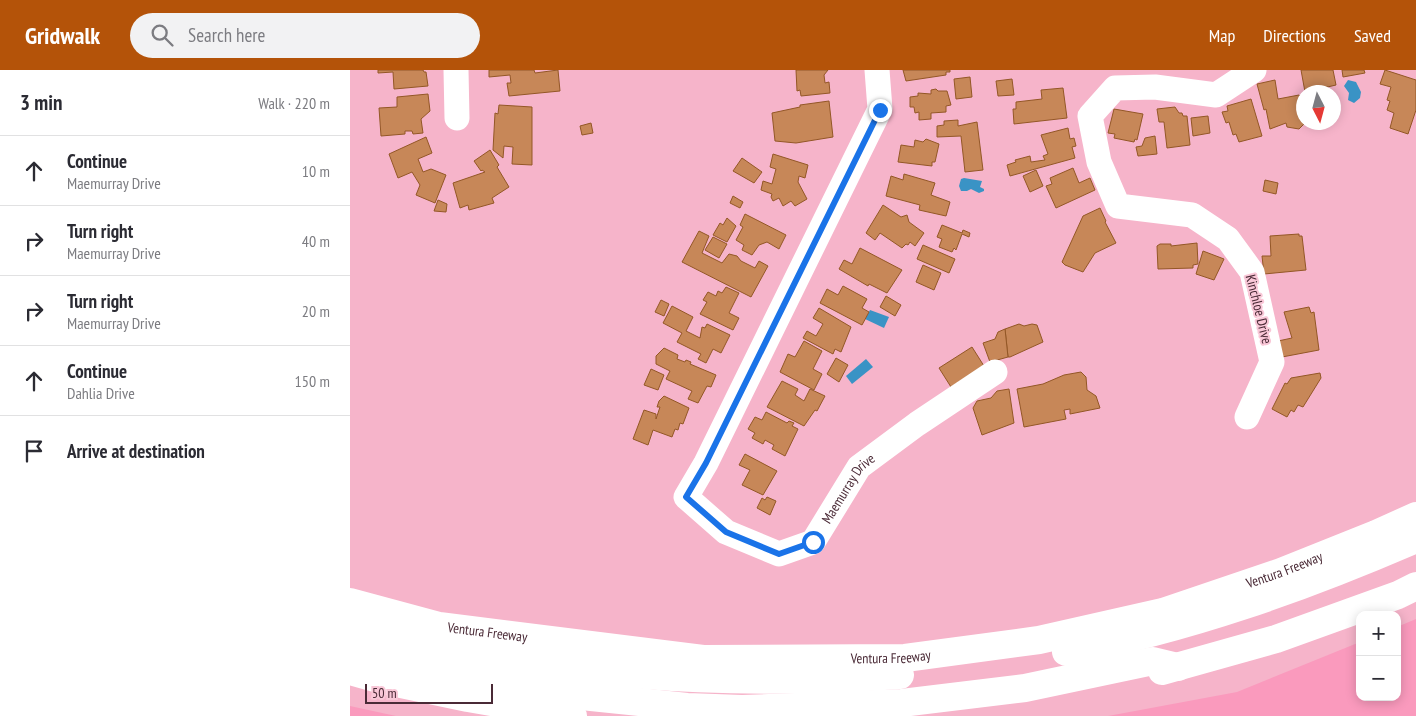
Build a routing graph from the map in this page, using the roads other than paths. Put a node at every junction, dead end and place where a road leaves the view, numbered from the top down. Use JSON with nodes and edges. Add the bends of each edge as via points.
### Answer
{"nodes":[{"id":1,"x":456,"y":70,"type":"edge"},
{"id":2,"x":876,"y":70,"type":"edge"},
{"id":3,"x":1254,"y":70,"type":"edge"},
{"id":4,"x":457,"y":118,"type":"dead end"},
{"id":5,"x":996,"y":372,"type":"dead end"},
{"id":6,"x":1248,"y":417,"type":"dead end"},
{"id":7,"x":1416,"y":516,"type":"edge"},
{"id":8,"x":1416,"y":539,"type":"edge"},
{"id":9,"x":1416,"y":586,"type":"edge"},
{"id":10,"x":350,"y":602,"type":"edge"},
{"id":11,"x":350,"y":623,"type":"edge"},
{"id":12,"x":350,"y":650,"type":"edge"},
{"id":13,"x":1178,"y":667,"type":"junction"},
{"id":14,"x":350,"y":671,"type":"edge"},
{"id":15,"x":574,"y":716,"type":"edge"},
{"id":16,"x":940,"y":716,"type":"edge"}],
"edges":[{"from":1,"to":4,"type":"street"},
{"from":2,"to":5,"type":"street","name":"Maemurray Drive","via":[[880,110],[706,463],[686,497],[726,532],[779,554],[813,542],[859,467]]},
{"from":3,"to":6,"type":"street","name":"Kinchloe Drive","via":[[1216,95],[1156,87],[1115,88],[1090,116],[1099,162],[1118,206],[1192,215],[1228,239],[1252,272],[1272,362]]},
{"from":7,"to":10,"type":"highway","name":"Ventura Freeway","via":[[1281,572],[1163,612],[1039,640],[905,658],[703,659],[439,626]]},
{"from":8,"to":11,"type":"highway","via":[[1303,586],[1206,619],[1109,644],[1009,663],[910,675],[818,681],[672,678],[599,672],[416,642]]},
{"from":9,"to":13,"type":"highway","via":[[1276,640]]},
{"from":12,"to":13,"type":"highway","via":[[444,674],[562,694],[742,709],[902,703],[1026,688],[1153,661]]},
{"from":13,"to":16,"type":"highway","via":[[1053,698]]},
{"from":14,"to":15,"type":"highway","via":[[468,698]]}]}
